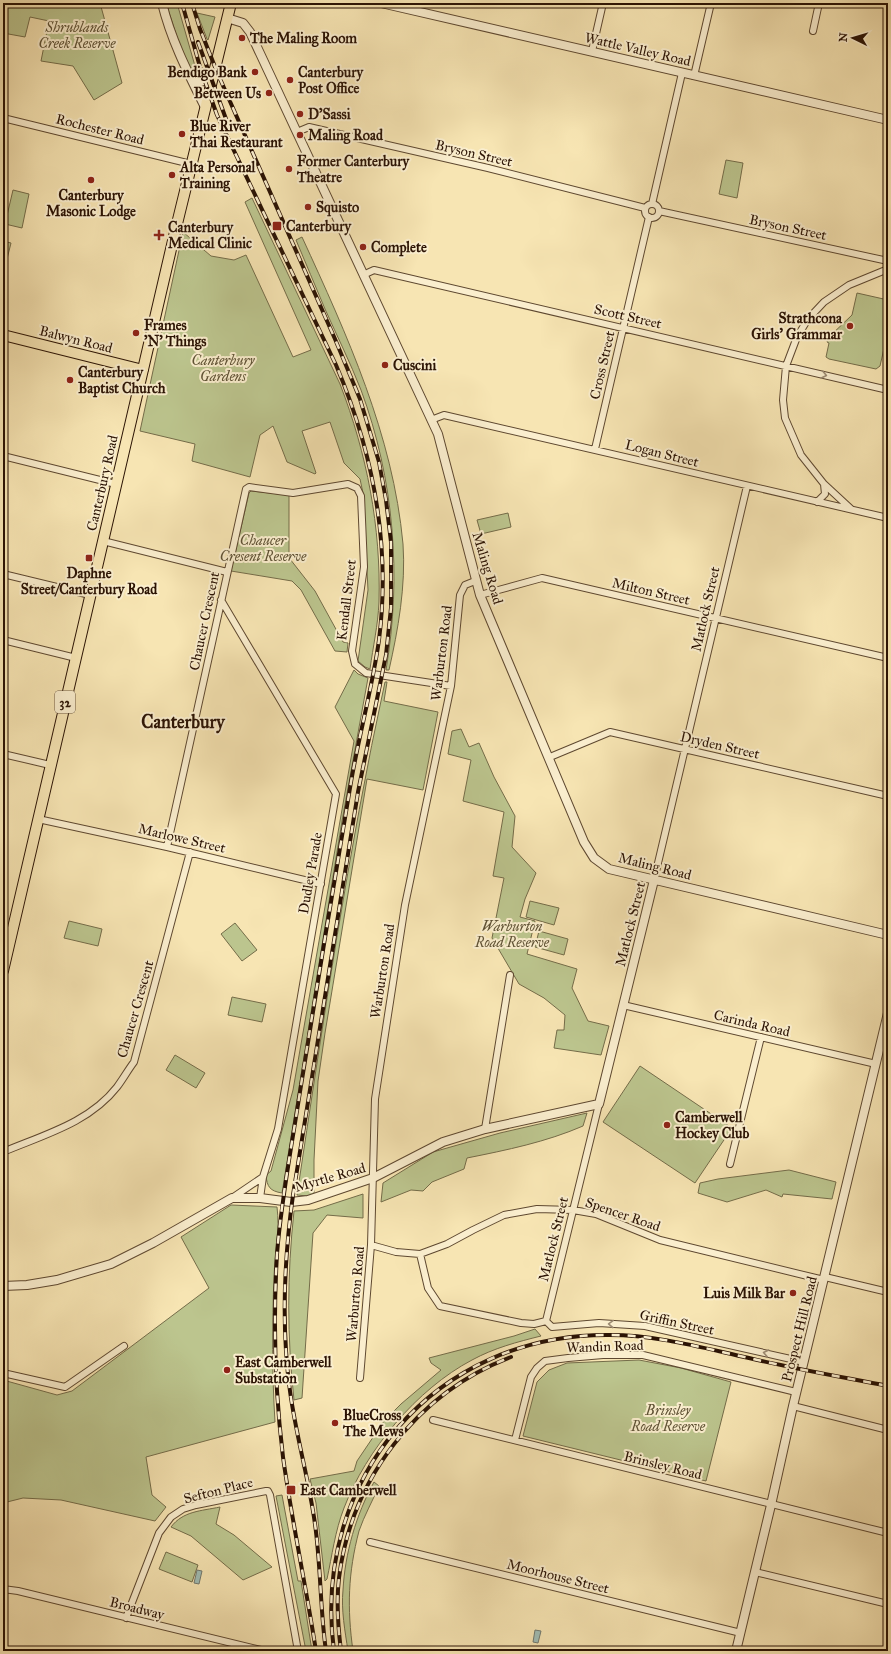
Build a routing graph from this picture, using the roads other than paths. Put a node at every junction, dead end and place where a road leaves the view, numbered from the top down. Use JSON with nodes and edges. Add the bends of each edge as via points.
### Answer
{"nodes":[{"id":1,"x":162,"y":3,"type":"edge"},
{"id":2,"x":231,"y":3,"type":"edge"},
{"id":3,"x":381,"y":3,"type":"edge"},
{"id":4,"x":603,"y":3,"type":"edge"},
{"id":5,"x":711,"y":3,"type":"edge"},
{"id":6,"x":820,"y":3,"type":"edge"},
{"id":7,"x":227,"y":18,"type":"junction"},
{"id":8,"x":813,"y":31,"type":"dead end"},
{"id":9,"x":592,"y":51,"type":"junction"},
{"id":10,"x":682,"y":73,"type":"junction"},
{"id":11,"x":213,"y":76,"type":"junction"},
{"id":12,"x":694,"y":76,"type":"junction"},
{"id":13,"x":190,"y":77,"type":"junction"},
{"id":14,"x":205,"y":107,"type":"junction"},
{"id":15,"x":3,"y":118,"type":"edge"},
{"id":16,"x":888,"y":120,"type":"edge"},
{"id":17,"x":297,"y":132,"type":"junction"},
{"id":18,"x":191,"y":164,"type":"junction"},
{"id":19,"x":652,"y":204,"type":"junction"},
{"id":20,"x":645,"y":208,"type":"junction"},
{"id":21,"x":659,"y":211,"type":"junction"},
{"id":22,"x":649,"y":217,"type":"junction"},
{"id":23,"x":888,"y":261,"type":"edge"},
{"id":24,"x":888,"y":269,"type":"edge"},
{"id":25,"x":363,"y":276,"type":"junction"},
{"id":26,"x":623,"y":327,"type":"junction"},
{"id":27,"x":3,"y":335,"type":"edge"},
{"id":28,"x":786,"y":366,"type":"junction"},
{"id":29,"x":143,"y":370,"type":"junction"},
{"id":30,"x":888,"y":390,"type":"edge"},
{"id":31,"x":431,"y":420,"type":"junction"},
{"id":32,"x":595,"y":449,"type":"junction"},
{"id":33,"x":3,"y":456,"type":"edge"},
{"id":34,"x":116,"y":484,"type":"junction"},
{"id":35,"x":824,"y":484,"type":"junction"},
{"id":36,"x":747,"y":486,"type":"junction"},
{"id":37,"x":357,"y":488,"type":"joint"},
{"id":38,"x":817,"y":502,"type":"junction"},
{"id":39,"x":852,"y":510,"type":"junction"},
{"id":40,"x":888,"y":518,"type":"edge"},
{"id":41,"x":103,"y":541,"type":"junction"},
{"id":42,"x":227,"y":572,"type":"junction"},
{"id":43,"x":3,"y":574,"type":"edge"},
{"id":44,"x":475,"y":581,"type":"junction"},
{"id":45,"x":90,"y":595,"type":"junction"},
{"id":46,"x":480,"y":595,"type":"junction"},
{"id":47,"x":221,"y":600,"type":"junction"},
{"id":48,"x":716,"y":618,"type":"junction"},
{"id":49,"x":3,"y":640,"type":"edge"},
{"id":50,"x":76,"y":658,"type":"junction"},
{"id":51,"x":888,"y":658,"type":"edge"},
{"id":52,"x":451,"y":686,"type":"junction"},
{"id":53,"x":686,"y":749,"type":"junction"},
{"id":54,"x":3,"y":754,"type":"edge"},
{"id":55,"x":550,"y":757,"type":"junction"},
{"id":56,"x":50,"y":765,"type":"junction"},
{"id":57,"x":888,"y":796,"type":"edge"},
{"id":58,"x":38,"y":819,"type":"junction"},
{"id":59,"x":167,"y":847,"type":"junction"},
{"id":60,"x":190,"y":852,"type":"junction"},
{"id":61,"x":654,"y":880,"type":"junction"},
{"id":62,"x":321,"y":884,"type":"junction"},
{"id":63,"x":7,"y":934,"type":"edge"},
{"id":64,"x":888,"y":935,"type":"edge"},
{"id":65,"x":3,"y":971,"type":"edge"},
{"id":66,"x":510,"y":975,"type":"dead end"},
{"id":67,"x":623,"y":1005,"type":"junction"},
{"id":68,"x":888,"y":1013,"type":"edge"},
{"id":69,"x":761,"y":1037,"type":"junction"},
{"id":70,"x":876,"y":1064,"type":"junction"},
{"id":71,"x":599,"y":1104,"type":"junction"},
{"id":72,"x":485,"y":1129,"type":"junction"},
{"id":73,"x":3,"y":1152,"type":"edge"},
{"id":74,"x":730,"y":1164,"type":"dead end"},
{"id":75,"x":263,"y":1177,"type":"junction"},
{"id":76,"x":373,"y":1178,"type":"junction"},
{"id":77,"x":232,"y":1198,"type":"junction"},
{"id":78,"x":260,"y":1198,"type":"junction"},
{"id":79,"x":574,"y":1210,"type":"junction"},
{"id":80,"x":371,"y":1245,"type":"junction"},
{"id":81,"x":420,"y":1254,"type":"junction"},
{"id":82,"x":825,"y":1279,"type":"junction"},
{"id":83,"x":3,"y":1286,"type":"edge"},
{"id":84,"x":888,"y":1292,"type":"edge"},
{"id":85,"x":546,"y":1321,"type":"junction"},
{"id":86,"x":124,"y":1346,"type":"dead end"},
{"id":87,"x":804,"y":1362,"type":"junction"},
{"id":88,"x":3,"y":1373,"type":"edge"},
{"id":89,"x":360,"y":1378,"type":"dead end"},
{"id":90,"x":796,"y":1392,"type":"junction"},
{"id":91,"x":793,"y":1406,"type":"junction"},
{"id":92,"x":433,"y":1420,"type":"dead end"},
{"id":93,"x":888,"y":1430,"type":"edge"},
{"id":94,"x":515,"y":1440,"type":"junction"},
{"id":95,"x":771,"y":1505,"type":"junction"},
{"id":96,"x":888,"y":1533,"type":"edge"},
{"id":97,"x":370,"y":1542,"type":"dead end"},
{"id":98,"x":755,"y":1572,"type":"junction"},
{"id":99,"x":3,"y":1589,"type":"edge"},
{"id":100,"x":888,"y":1604,"type":"edge"},
{"id":101,"x":126,"y":1618,"type":"junction"},
{"id":102,"x":741,"y":1633,"type":"junction"},
{"id":103,"x":265,"y":1651,"type":"edge"},
{"id":104,"x":298,"y":1651,"type":"edge"},
{"id":105,"x":736,"y":1651,"type":"edge"}],
"edges":[{"from":1,"to":13,"type":"street"},
{"from":2,"to":7,"type":"main road","name":"Canterbury Road","number":"32"},
{"from":3,"to":9,"type":"street","name":"Wattle Valley Road"},
{"from":4,"to":9,"type":"street"},
{"from":5,"to":12,"type":"street"},
{"from":6,"to":8,"type":"street"},
{"from":7,"to":11,"type":"main road","name":"Canterbury Road","number":"32"},
{"from":7,"to":17,"type":"street","name":"Maling Road","via":[[243,23],[250,32]]},
{"from":9,"to":10,"type":"street","name":"Wattle Valley Road"},
{"from":10,"to":12,"type":"street","name":"Wattle Valley Road"},
{"from":10,"to":19,"type":"street"},
{"from":11,"to":13,"type":"street","via":[[202,82]]},
{"from":11,"to":14,"type":"main road","name":"Canterbury Road","number":"32"},
{"from":12,"to":16,"type":"street","name":"Wattle Valley Road"},
{"from":13,"to":14,"type":"street"},
{"from":14,"to":18,"type":"main road","name":"Canterbury Road","number":"32"},
{"from":15,"to":18,"type":"street","name":"Rochester Road"},
{"from":17,"to":20,"type":"street","name":"Bryson Street","via":[[309,127],[488,168]]},
{"from":17,"to":25,"type":"street","name":"Maling Road"},
{"from":18,"to":29,"type":"main road","name":"Canterbury Road","number":"32"},
{"from":19,"to":20,"type":"street"},
{"from":19,"to":21,"type":"street","via":[[657,206]]},
{"from":20,"to":22,"type":"street","via":[[645,214]]},
{"from":21,"to":22,"type":"street","via":[[656,216]]},
{"from":21,"to":23,"type":"street","name":"Bryson Street"},
{"from":22,"to":26,"type":"street","name":"Cross Street"},
{"from":24,"to":28,"type":"street","via":[[849,285],[824,302],[808,319]]},
{"from":25,"to":26,"type":"street","name":"Scott Street","via":[[374,270]]},
{"from":25,"to":31,"type":"street","name":"Maling Road"},
{"from":26,"to":28,"type":"street","name":"Scott Street"},
{"from":26,"to":32,"type":"street","name":"Cross Street"},
{"from":27,"to":29,"type":"main road","name":"Balwyn Road"},
{"from":28,"to":30,"type":"street","name":"Scott Street","one_way":true},
{"from":28,"to":35,"type":"street","via":[[783,388],[785,418],[801,455]]},
{"from":29,"to":34,"type":"main road","name":"Canterbury Road","number":"32"},
{"from":31,"to":32,"type":"street","name":"Logan Street","via":[[444,415]]},
{"from":31,"to":44,"type":"street","name":"Maling Road","via":[[438,434]]},
{"from":32,"to":36,"type":"street","name":"Logan Street"},
{"from":33,"to":34,"type":"street"},
{"from":34,"to":41,"type":"main road","name":"Canterbury Road","number":"32"},
{"from":35,"to":38,"type":"street","via":[[825,494]]},
{"from":35,"to":39,"type":"street"},
{"from":36,"to":38,"type":"street","name":"Logan Street"},
{"from":36,"to":48,"type":"street","name":"Matlock Street"},
{"from":37,"to":42,"type":"street","name":"Chaucer Crescent","via":[[348,484],[292,493],[249,487],[246,489]]},
{"from":37,"to":52,"type":"street","name":"Kendall Street","via":[[361,496],[364,567],[352,651],[355,664],[366,673]]},
{"from":38,"to":39,"type":"street","name":"Logan Street"},
{"from":39,"to":40,"type":"street","name":"Logan Street"},
{"from":41,"to":42,"type":"street"},
{"from":41,"to":45,"type":"main road","name":"Canterbury Road","number":"32"},
{"from":42,"to":47,"type":"street","name":"Chaucer Crescent"},
{"from":43,"to":45,"type":"street"},
{"from":44,"to":46,"type":"street","name":"Maling Road"},
{"from":44,"to":52,"type":"street","name":"Warburton Road","via":[[465,585],[460,595]]},
{"from":45,"to":50,"type":"main road","name":"Canterbury Road","number":"32"},
{"from":46,"to":48,"type":"street","name":"Milton Street","via":[[542,578]]},
{"from":46,"to":55,"type":"street","name":"Maling Road"},
{"from":47,"to":59,"type":"street","name":"Chaucer Crescent"},
{"from":47,"to":62,"type":"street","name":"Dudley Parade","via":[[336,794]]},
{"from":48,"to":51,"type":"street","name":"Milton Street"},
{"from":48,"to":53,"type":"street","name":"Matlock Street"},
{"from":49,"to":50,"type":"street"},
{"from":50,"to":56,"type":"main road","name":"Canterbury Road","number":"32"},
{"from":52,"to":76,"type":"street","name":"Warburton Road","via":[[405,905],[375,1098]]},
{"from":53,"to":55,"type":"street","name":"Dryden Street","via":[[610,732]]},
{"from":53,"to":57,"type":"street","name":"Dryden Street"},
{"from":53,"to":61,"type":"street","name":"Matlock Street"},
{"from":54,"to":56,"type":"street"},
{"from":55,"to":61,"type":"street","name":"Maling Road","via":[[584,842],[594,858],[609,869]]},
{"from":56,"to":58,"type":"main road","name":"Canterbury Road","number":"32"},
{"from":58,"to":59,"type":"street","name":"Marlowe Street"},
{"from":58,"to":63,"type":"main road","name":"Canterbury Road","number":"32"},
{"from":59,"to":60,"type":"street","name":"Marlowe Street"},
{"from":60,"to":62,"type":"street","name":"Marlowe Street"},
{"from":60,"to":73,"type":"street","name":"Chaucer Crescent","via":[[134,1062],[117,1088],[77,1122]]},
{"from":61,"to":64,"type":"street","name":"Maling Road"},
{"from":61,"to":67,"type":"street","name":"Matlock Street"},
{"from":62,"to":75,"type":"street","name":"Dudley Parade","via":[[278,1129]]},
{"from":63,"to":65,"type":"main road","name":"Canterbury Road","number":"32"},
{"from":66,"to":72,"type":"street"},
{"from":67,"to":69,"type":"street","name":"Carinda Road"},
{"from":67,"to":71,"type":"street","name":"Matlock Street"},
{"from":68,"to":70,"type":"street","name":"Prospect Hill Road"},
{"from":69,"to":70,"type":"street","name":"Carinda Road"},
{"from":69,"to":74,"type":"street"},
{"from":70,"to":82,"type":"street","name":"Prospect Hill Road"},
{"from":71,"to":72,"type":"street","name":"Myrtle Road"},
{"from":71,"to":79,"type":"street","name":"Matlock Street"},
{"from":72,"to":76,"type":"street","name":"Myrtle Road","via":[[444,1142]]},
{"from":75,"to":77,"type":"street"},
{"from":75,"to":78,"type":"street","name":"Dudley Parade"},
{"from":76,"to":78,"type":"street","name":"Myrtle Road","via":[[308,1200],[291,1202]]},
{"from":76,"to":80,"type":"street","name":"Warburton Road"},
{"from":77,"to":78,"type":"street","name":"Myrtle Road"},
{"from":77,"to":83,"type":"street","name":"Myrtle Road","via":[[111,1264],[57,1280]]},
{"from":79,"to":81,"type":"street","name":"Spencer Road","via":[[537,1209],[504,1216],[447,1244]]},
{"from":79,"to":82,"type":"street","name":"Spencer Road","via":[[596,1214],[660,1240]]},
{"from":79,"to":85,"type":"street","name":"Matlock Street"},
{"from":80,"to":81,"type":"street","name":"Spencer Road","via":[[396,1252]]},
{"from":80,"to":89,"type":"street","name":"Warburton Road"},
{"from":81,"to":85,"type":"street","via":[[428,1288],[440,1306],[521,1324]]},
{"from":82,"to":84,"type":"street","name":"Spencer Road"},
{"from":82,"to":87,"type":"street","name":"Prospect Hill Road"},
{"from":87,"to":85,"type":"street","name":"Griffin Street","one_way":true,"via":[[645,1326],[599,1323],[552,1327]]},
{"from":86,"to":88,"type":"street","via":[[65,1387]]},
{"from":87,"to":90,"type":"street","name":"Prospect Hill Road"},
{"from":90,"to":91,"type":"street","name":"Prospect Hill Road"},
{"from":90,"to":94,"type":"street","name":"Wandin Road","via":[[643,1355],[545,1361],[531,1377]]},
{"from":91,"to":93,"type":"street"},
{"from":91,"to":95,"type":"street","name":"Prospect Hill Road"},
{"from":92,"to":94,"type":"street","name":"Brinsley Road"},
{"from":94,"to":95,"type":"street","name":"Brinsley Road"},
{"from":95,"to":96,"type":"street","name":"Brinsley Road"},
{"from":95,"to":98,"type":"street","name":"Prospect Hill Road"},
{"from":97,"to":102,"type":"street","name":"Moorhouse Street"},
{"from":98,"to":100,"type":"street"},
{"from":98,"to":102,"type":"street","name":"Prospect Hill Road"},
{"from":99,"to":101,"type":"street","name":"Broadway"},
{"from":101,"to":103,"type":"street","name":"Broadway"},
{"from":101,"to":104,"type":"street","name":"Sefton Place","via":[[159,1533],[171,1517],[182,1509],[196,1505],[268,1491]]},
{"from":102,"to":105,"type":"street","name":"Prospect Hill Road"}]}
